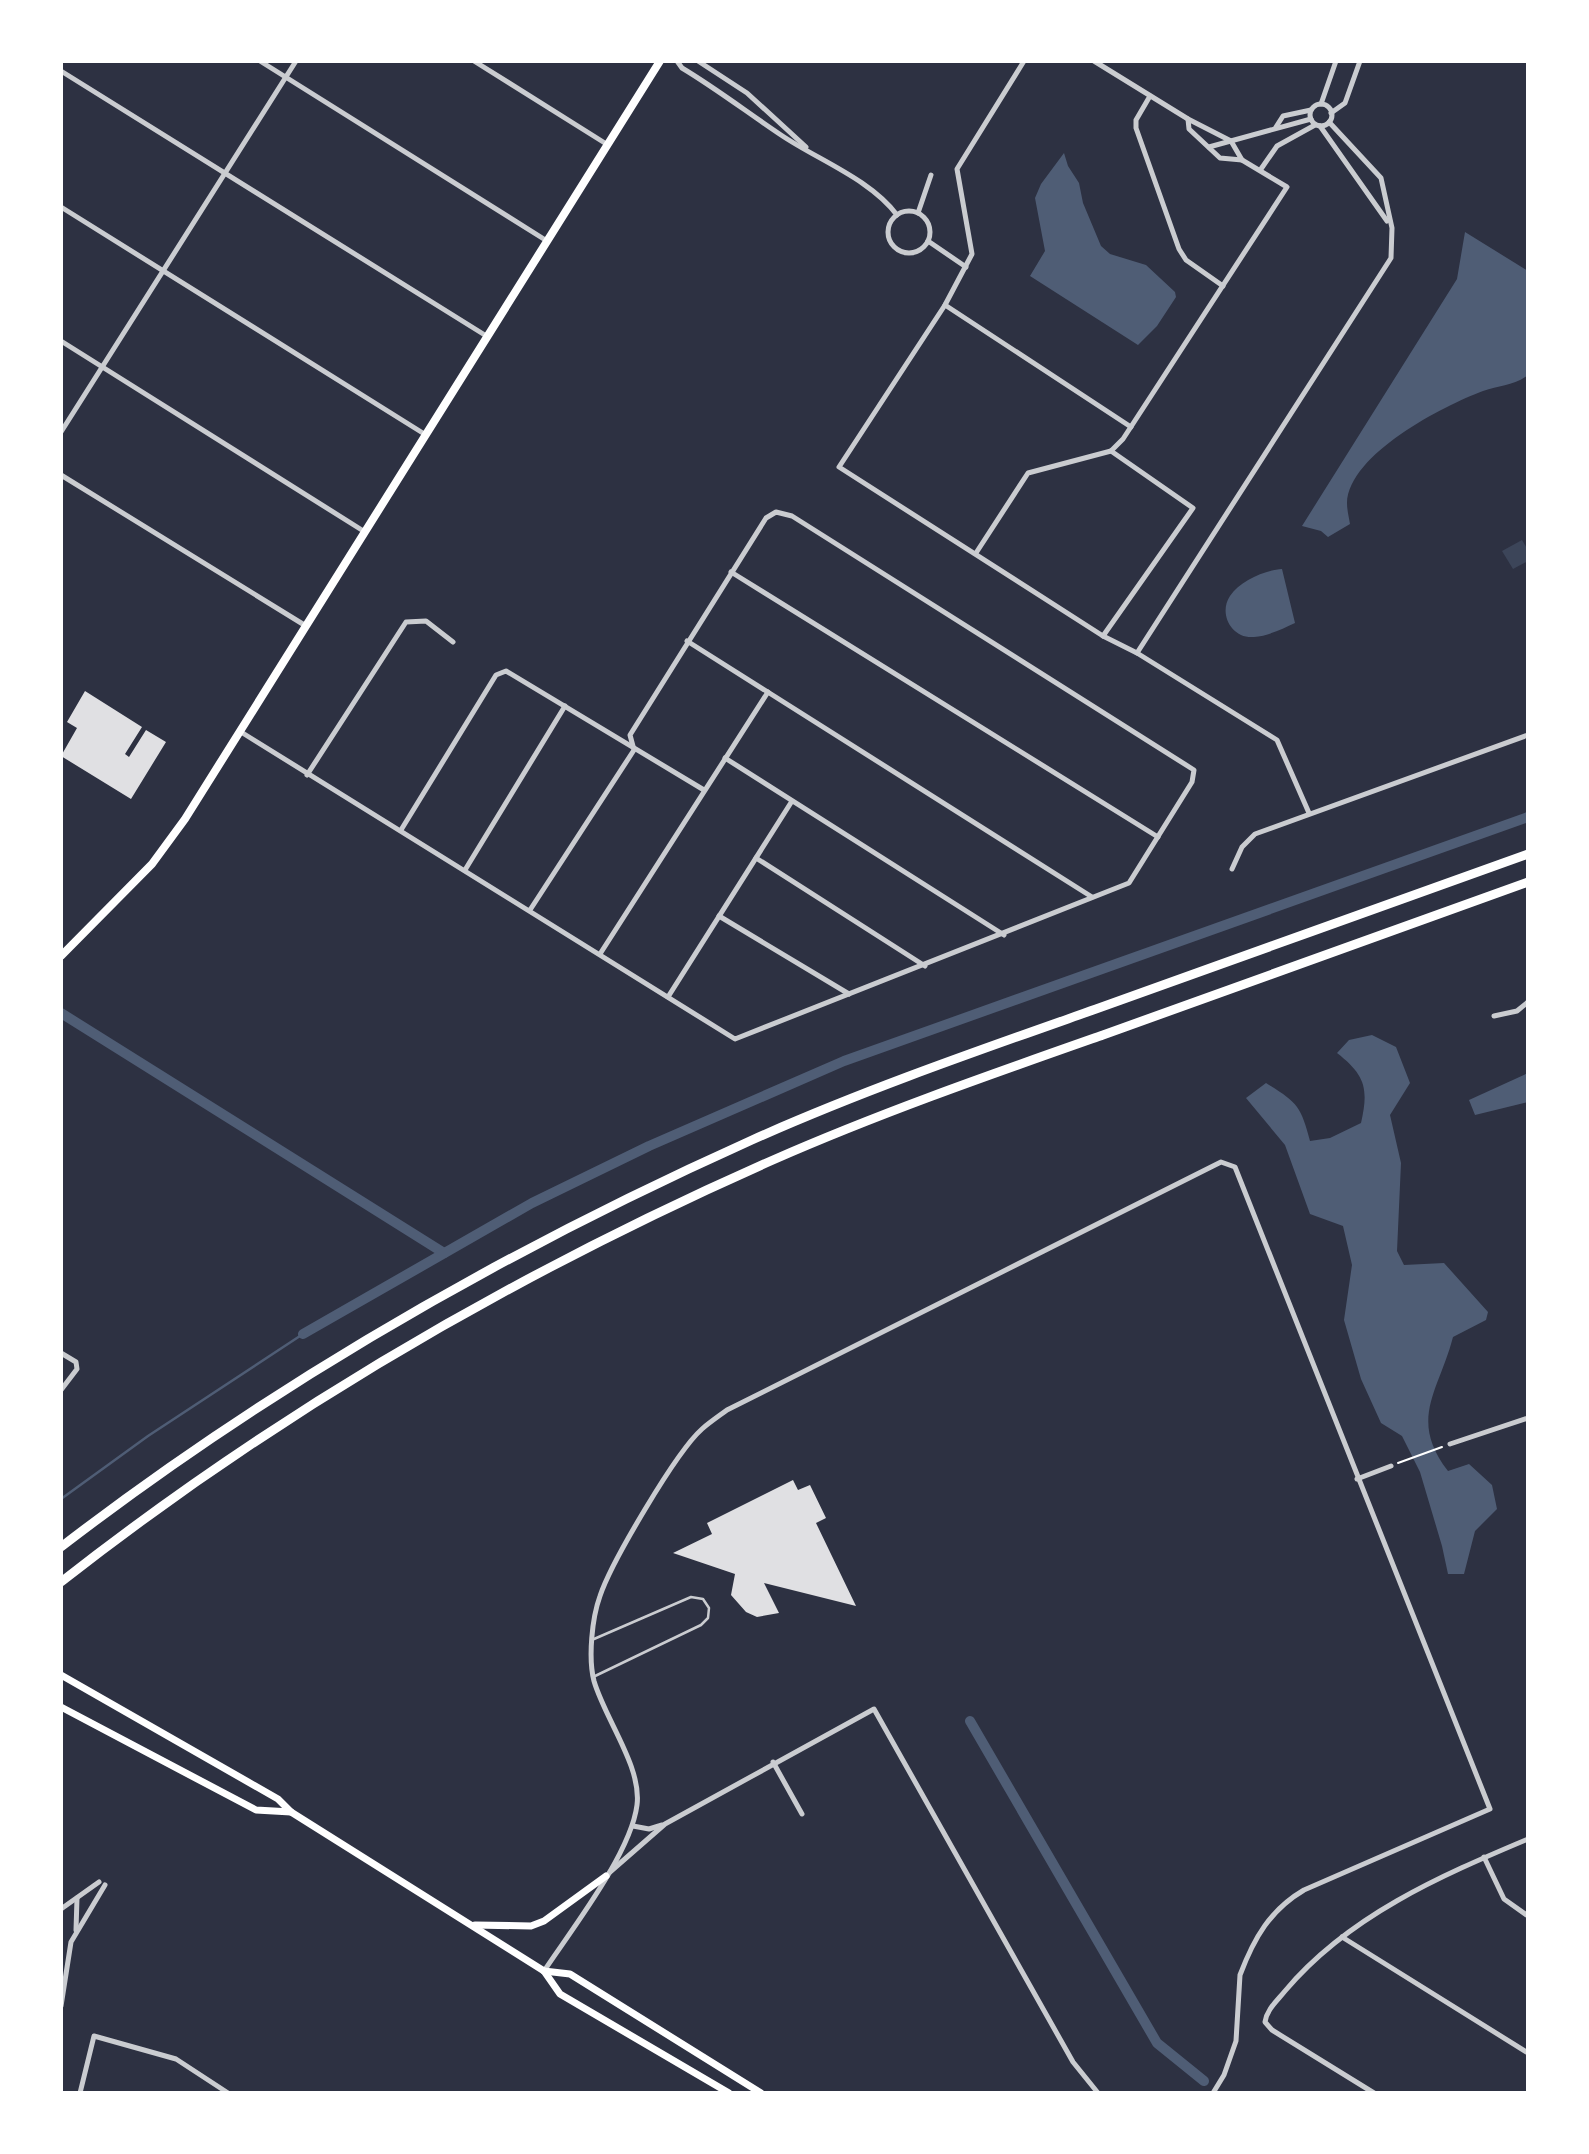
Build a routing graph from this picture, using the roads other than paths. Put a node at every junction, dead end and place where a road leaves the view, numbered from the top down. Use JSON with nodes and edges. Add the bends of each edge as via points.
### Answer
{"nodes":[{"id":1,"x":260,"y":61,"type":"edge"},
{"id":2,"x":296,"y":61,"type":"edge"},
{"id":3,"x":474,"y":61,"type":"edge"},
{"id":4,"x":660,"y":61,"type":"edge"},
{"id":5,"x":677,"y":61,"type":"edge"},
{"id":6,"x":698,"y":61,"type":"edge"},
{"id":7,"x":1024,"y":61,"type":"edge"},
{"id":8,"x":1094,"y":61,"type":"edge"},
{"id":9,"x":1336,"y":61,"type":"edge"},
{"id":10,"x":1360,"y":61,"type":"edge"},
{"id":11,"x":61,"y":71,"type":"edge"},
{"id":12,"x":286,"y":78,"type":"junction"},
{"id":13,"x":1150,"y":96,"type":"junction"},
{"id":14,"x":1321,"y":104,"type":"junction"},
{"id":15,"x":1311,"y":110,"type":"junction"},
{"id":16,"x":1331,"y":113,"type":"junction"},
{"id":17,"x":1188,"y":119,"type":"junction"},
{"id":18,"x":1311,"y":119,"type":"junction"},
{"id":19,"x":1329,"y":122,"type":"junction"},
{"id":20,"x":1317,"y":125,"type":"junction"},
{"id":21,"x":1275,"y":128,"type":"junction"},
{"id":22,"x":1231,"y":141,"type":"junction"},
{"id":23,"x":608,"y":145,"type":"junction"},
{"id":24,"x":1209,"y":147,"type":"junction"},
{"id":25,"x":814,"y":154,"type":"junction"},
{"id":26,"x":1242,"y":160,"type":"junction"},
{"id":27,"x":1261,"y":169,"type":"junction"},
{"id":28,"x":225,"y":174,"type":"junction"},
{"id":29,"x":931,"y":175,"type":"dead end"},
{"id":30,"x":61,"y":206,"type":"edge"},
{"id":31,"x":918,"y":213,"type":"junction"},
{"id":32,"x":897,"y":215,"type":"junction"},
{"id":33,"x":1389,"y":223,"type":"junction"},
{"id":34,"x":547,"y":241,"type":"junction"},
{"id":35,"x":928,"y":241,"type":"junction"},
{"id":36,"x":966,"y":267,"type":"junction"},
{"id":37,"x":163,"y":271,"type":"junction"},
{"id":38,"x":1223,"y":286,"type":"junction"},
{"id":39,"x":945,"y":305,"type":"junction"},
{"id":40,"x":488,"y":337,"type":"junction"},
{"id":41,"x":61,"y":341,"type":"edge"},
{"id":42,"x":102,"y":367,"type":"junction"},
{"id":43,"x":1131,"y":427,"type":"junction"},
{"id":44,"x":61,"y":432,"type":"edge"},
{"id":45,"x":426,"y":435,"type":"junction"},
{"id":46,"x":1111,"y":451,"type":"junction"},
{"id":47,"x":61,"y":475,"type":"edge"},
{"id":48,"x":365,"y":532,"type":"junction"},
{"id":49,"x":976,"y":553,"type":"junction"},
{"id":50,"x":731,"y":572,"type":"junction"},
{"id":51,"x":306,"y":626,"type":"junction"},
{"id":52,"x":1103,"y":636,"type":"junction"},
{"id":53,"x":687,"y":641,"type":"junction"},
{"id":54,"x":453,"y":642,"type":"dead end"},
{"id":55,"x":1137,"y":653,"type":"junction"},
{"id":56,"x":768,"y":692,"type":"junction"},
{"id":57,"x":565,"y":706,"type":"junction"},
{"id":58,"x":241,"y":732,"type":"junction"},
{"id":59,"x":1528,"y":735,"type":"edge"},
{"id":60,"x":634,"y":750,"type":"junction"},
{"id":61,"x":725,"y":758,"type":"junction"},
{"id":62,"x":307,"y":775,"type":"junction"},
{"id":63,"x":704,"y":790,"type":"junction"},
{"id":64,"x":792,"y":801,"type":"junction"},
{"id":65,"x":1309,"y":813,"type":"junction"},
{"id":66,"x":401,"y":830,"type":"junction"},
{"id":67,"x":1157,"y":837,"type":"junction"},
{"id":68,"x":1528,"y":854,"type":"edge"},
{"id":69,"x":756,"y":858,"type":"junction"},
{"id":70,"x":1232,"y":869,"type":"dead end"},
{"id":71,"x":465,"y":870,"type":"junction"},
{"id":72,"x":1528,"y":882,"type":"edge"},
{"id":73,"x":1092,"y":897,"type":"junction"},
{"id":74,"x":530,"y":910,"type":"junction"},
{"id":75,"x":719,"y":916,"type":"junction"},
{"id":76,"x":1004,"y":935,"type":"junction"},
{"id":77,"x":600,"y":954,"type":"junction"},
{"id":78,"x":61,"y":956,"type":"edge"},
{"id":79,"x":925,"y":966,"type":"junction"},
{"id":80,"x":849,"y":994,"type":"junction"},
{"id":81,"x":668,"y":997,"type":"junction"},
{"id":82,"x":1528,"y":1002,"type":"edge"},
{"id":83,"x":1494,"y":1016,"type":"dead end"},
{"id":84,"x":61,"y":1353,"type":"edge"},
{"id":85,"x":61,"y":1390,"type":"edge"},
{"id":86,"x":1528,"y":1418,"type":"edge"},
{"id":87,"x":1450,"y":1444,"type":"road end"},
{"id":88,"x":1391,"y":1466,"type":"road end"},
{"id":89,"x":1357,"y":1479,"type":"junction"},
{"id":90,"x":61,"y":1547,"type":"edge"},
{"id":91,"x":61,"y":1582,"type":"edge"},
{"id":92,"x":594,"y":1639,"type":"junction"},
{"id":93,"x":61,"y":1675,"type":"edge"},
{"id":94,"x":593,"y":1677,"type":"junction"},
{"id":95,"x":61,"y":1707,"type":"edge"},
{"id":96,"x":773,"y":1762,"type":"junction"},
{"id":97,"x":291,"y":1812,"type":"junction"},
{"id":98,"x":802,"y":1814,"type":"dead end"},
{"id":99,"x":665,"y":1824,"type":"junction"},
{"id":100,"x":633,"y":1826,"type":"junction"},
{"id":101,"x":1528,"y":1839,"type":"edge"},
{"id":102,"x":1484,"y":1857,"type":"junction"},
{"id":103,"x":606,"y":1876,"type":"junction"},
{"id":104,"x":77,"y":1898,"type":"junction"},
{"id":105,"x":61,"y":1909,"type":"edge"},
{"id":106,"x":1528,"y":1916,"type":"edge"},
{"id":107,"x":473,"y":1925,"type":"junction"},
{"id":108,"x":76,"y":1934,"type":"junction"},
{"id":109,"x":1342,"y":1937,"type":"junction"},
{"id":110,"x":61,"y":1948,"type":"edge"},
{"id":111,"x":69,"y":1951,"type":"junction"},
{"id":112,"x":544,"y":1971,"type":"junction"},
{"id":113,"x":62,"y":2001,"type":"edge"},
{"id":114,"x":61,"y":2006,"type":"edge"},
{"id":115,"x":1528,"y":2053,"type":"edge"},
{"id":116,"x":730,"y":2092,"type":"edge"},
{"id":117,"x":80,"y":2093,"type":"edge"},
{"id":118,"x":228,"y":2093,"type":"edge"},
{"id":119,"x":761,"y":2093,"type":"edge"},
{"id":120,"x":1098,"y":2093,"type":"edge"},
{"id":121,"x":1213,"y":2093,"type":"edge"},
{"id":122,"x":1374,"y":2093,"type":"edge"}],
"edges":[{"from":1,"to":12,"type":"street"},
{"from":2,"to":12,"type":"street"},
{"from":3,"to":23,"type":"street"},
{"from":4,"to":23,"type":"main road"},
{"from":5,"to":25,"type":"street"},
{"from":6,"to":25,"type":"street","via":[[761,104]]},
{"from":7,"to":36,"type":"street","via":[[957,169],[971,240],[972,254]]},
{"from":8,"to":13,"type":"street"},
{"from":9,"to":14,"type":"street"},
{"from":10,"to":16,"type":"street","via":[[1345,103]]},
{"from":11,"to":28,"type":"street"},
{"from":12,"to":28,"type":"street"},
{"from":12,"to":34,"type":"street"},
{"from":13,"to":17,"type":"street"},
{"from":13,"to":38,"type":"street","via":[[1136,128],[1179,249],[1186,260]]},
{"from":14,"to":15,"type":"street"},
{"from":14,"to":16,"type":"street"},
{"from":15,"to":18,"type":"street"},
{"from":15,"to":21,"type":"street","via":[[1283,116]]},
{"from":16,"to":19,"type":"street"},
{"from":17,"to":22,"type":"street"},
{"from":17,"to":24,"type":"street","via":[[1189,130]]},
{"from":18,"to":20,"type":"street"},
{"from":18,"to":21,"type":"street"},
{"from":19,"to":20,"type":"street"},
{"from":19,"to":33,"type":"street","via":[[1381,178]]},
{"from":20,"to":27,"type":"street","via":[[1277,146]]},
{"from":20,"to":33,"type":"street"},
{"from":21,"to":22,"type":"street"},
{"from":22,"to":24,"type":"street"},
{"from":22,"to":26,"type":"street"},
{"from":23,"to":34,"type":"main road"},
{"from":24,"to":26,"type":"street","via":[[1220,158]]},
{"from":25,"to":32,"type":"street","via":[[884,200]]},
{"from":26,"to":27,"type":"street"},
{"from":27,"to":38,"type":"street","via":[[1287,187]]},
{"from":28,"to":37,"type":"street"},
{"from":28,"to":40,"type":"street"},
{"from":29,"to":31,"type":"street"},
{"from":30,"to":37,"type":"street"},
{"from":31,"to":32,"type":"street"},
{"from":31,"to":35,"type":"street","via":[[930,229]]},
{"from":32,"to":35,"type":"street","via":[[888,233],[893,246],[913,253]]},
{"from":33,"to":55,"type":"street","via":[[1391,258]]},
{"from":34,"to":40,"type":"main road"},
{"from":35,"to":36,"type":"street"},
{"from":36,"to":39,"type":"street"},
{"from":37,"to":42,"type":"street"},
{"from":37,"to":45,"type":"street"},
{"from":38,"to":43,"type":"street"},
{"from":39,"to":43,"type":"street"},
{"from":39,"to":49,"type":"street","via":[[839,467]]},
{"from":40,"to":45,"type":"main road"},
{"from":41,"to":42,"type":"street"},
{"from":42,"to":44,"type":"street"},
{"from":42,"to":48,"type":"street"},
{"from":43,"to":46,"type":"street"},
{"from":45,"to":48,"type":"main road"},
{"from":46,"to":49,"type":"street","via":[[1028,473]]},
{"from":46,"to":52,"type":"street","via":[[1193,508]]},
{"from":47,"to":51,"type":"street"},
{"from":48,"to":51,"type":"main road"},
{"from":49,"to":52,"type":"street"},
{"from":50,"to":53,"type":"street"},
{"from":50,"to":67,"type":"street"},
{"from":50,"to":67,"type":"street","via":[[766,517],[776,512],[792,516],[1194,769],[1192,782]]},
{"from":51,"to":58,"type":"main road"},
{"from":52,"to":55,"type":"street"},
{"from":53,"to":56,"type":"street"},
{"from":53,"to":60,"type":"street","via":[[630,735]]},
{"from":54,"to":62,"type":"street","via":[[426,621],[406,622]]},
{"from":55,"to":65,"type":"street","via":[[1277,740]]},
{"from":56,"to":61,"type":"street"},
{"from":56,"to":73,"type":"street"},
{"from":57,"to":60,"type":"street"},
{"from":57,"to":66,"type":"street","via":[[506,671],[496,675]]},
{"from":57,"to":71,"type":"street"},
{"from":58,"to":62,"type":"street"},
{"from":58,"to":78,"type":"main road","via":[[152,864]]},
{"from":59,"to":65,"type":"street"},
{"from":60,"to":63,"type":"street"},
{"from":60,"to":74,"type":"street"},
{"from":61,"to":63,"type":"street"},
{"from":61,"to":64,"type":"street"},
{"from":62,"to":66,"type":"street"},
{"from":63,"to":77,"type":"street"},
{"from":64,"to":69,"type":"street"},
{"from":64,"to":76,"type":"street"},
{"from":65,"to":70,"type":"street","via":[[1255,834],[1242,847]]},
{"from":66,"to":71,"type":"street"},
{"from":67,"to":73,"type":"street","via":[[1129,883]]},
{"from":68,"to":90,"type":"highway","via":[[920,1072],[755,1139],[590,1216],[291,1385],[138,1488]]},
{"from":69,"to":75,"type":"street"},
{"from":69,"to":79,"type":"street"},
{"from":71,"to":74,"type":"street"},
{"from":72,"to":91,"type":"highway","via":[[933,1096],[774,1159],[605,1238],[459,1316],[307,1406],[157,1507]]},
{"from":73,"to":76,"type":"street","via":[[1025,922]]},
{"from":74,"to":77,"type":"street"},
{"from":75,"to":80,"type":"street"},
{"from":75,"to":81,"type":"street"},
{"from":76,"to":79,"type":"street"},
{"from":77,"to":81,"type":"street"},
{"from":79,"to":80,"type":"street"},
{"from":80,"to":81,"type":"street","via":[[736,1039]]},
{"from":82,"to":83,"type":"street","via":[[1517,1011]]},
{"from":84,"to":85,"type":"street","via":[[76,1362],[77,1369]]},
{"from":86,"to":87,"type":"street"},
{"from":88,"to":89,"type":"street"},
{"from":89,"to":92,"type":"street","via":[[1235,1167],[1221,1162],[727,1410],[683,1452],[609,1573],[598,1600]]},
{"from":89,"to":121,"type":"street","via":[[1490,1809],[1283,1902],[1250,1947],[1240,1975],[1236,2041]]},
{"from":92,"to":94,"type":"street"},
{"from":92,"to":94,"type":"lane","via":[[691,1597],[703,1599],[709,1608],[701,1625]]},
{"from":93,"to":97,"type":"main road","via":[[278,1798]]},
{"from":94,"to":100,"type":"street","via":[[636,1781]]},
{"from":95,"to":97,"type":"main road","via":[[256,1810]]},
{"from":96,"to":98,"type":"street"},
{"from":96,"to":99,"type":"street"},
{"from":96,"to":120,"type":"street","via":[[874,1709],[1073,2062]]},
{"from":97,"to":107,"type":"main road"},
{"from":99,"to":100,"type":"street","via":[[649,1829]]},
{"from":99,"to":103,"type":"street"},
{"from":100,"to":103,"type":"street"},
{"from":101,"to":102,"type":"street"},
{"from":102,"to":106,"type":"street","via":[[1504,1899]]},
{"from":102,"to":109,"type":"street","via":[[1404,1896]]},
{"from":103,"to":107,"type":"main road","via":[[531,1926]]},
{"from":103,"to":112,"type":"street"},
{"from":104,"to":105,"type":"street"},
{"from":104,"to":108,"type":"street"},
{"from":104,"to":108,"type":"street","via":[[102,1883]]},
{"from":107,"to":112,"type":"main road"},
{"from":108,"to":111,"type":"street"},
{"from":109,"to":115,"type":"street"},
{"from":109,"to":122,"type":"street","via":[[1298,1975],[1266,2013],[1265,2022]]},
{"from":110,"to":111,"type":"street"},
{"from":111,"to":113,"type":"street"},
{"from":112,"to":116,"type":"main road","via":[[560,1994]]},
{"from":112,"to":119,"type":"main road","via":[[570,1974]]},
{"from":113,"to":114,"type":"street"},
{"from":117,"to":118,"type":"street","via":[[94,2036],[176,2059]]}]}
